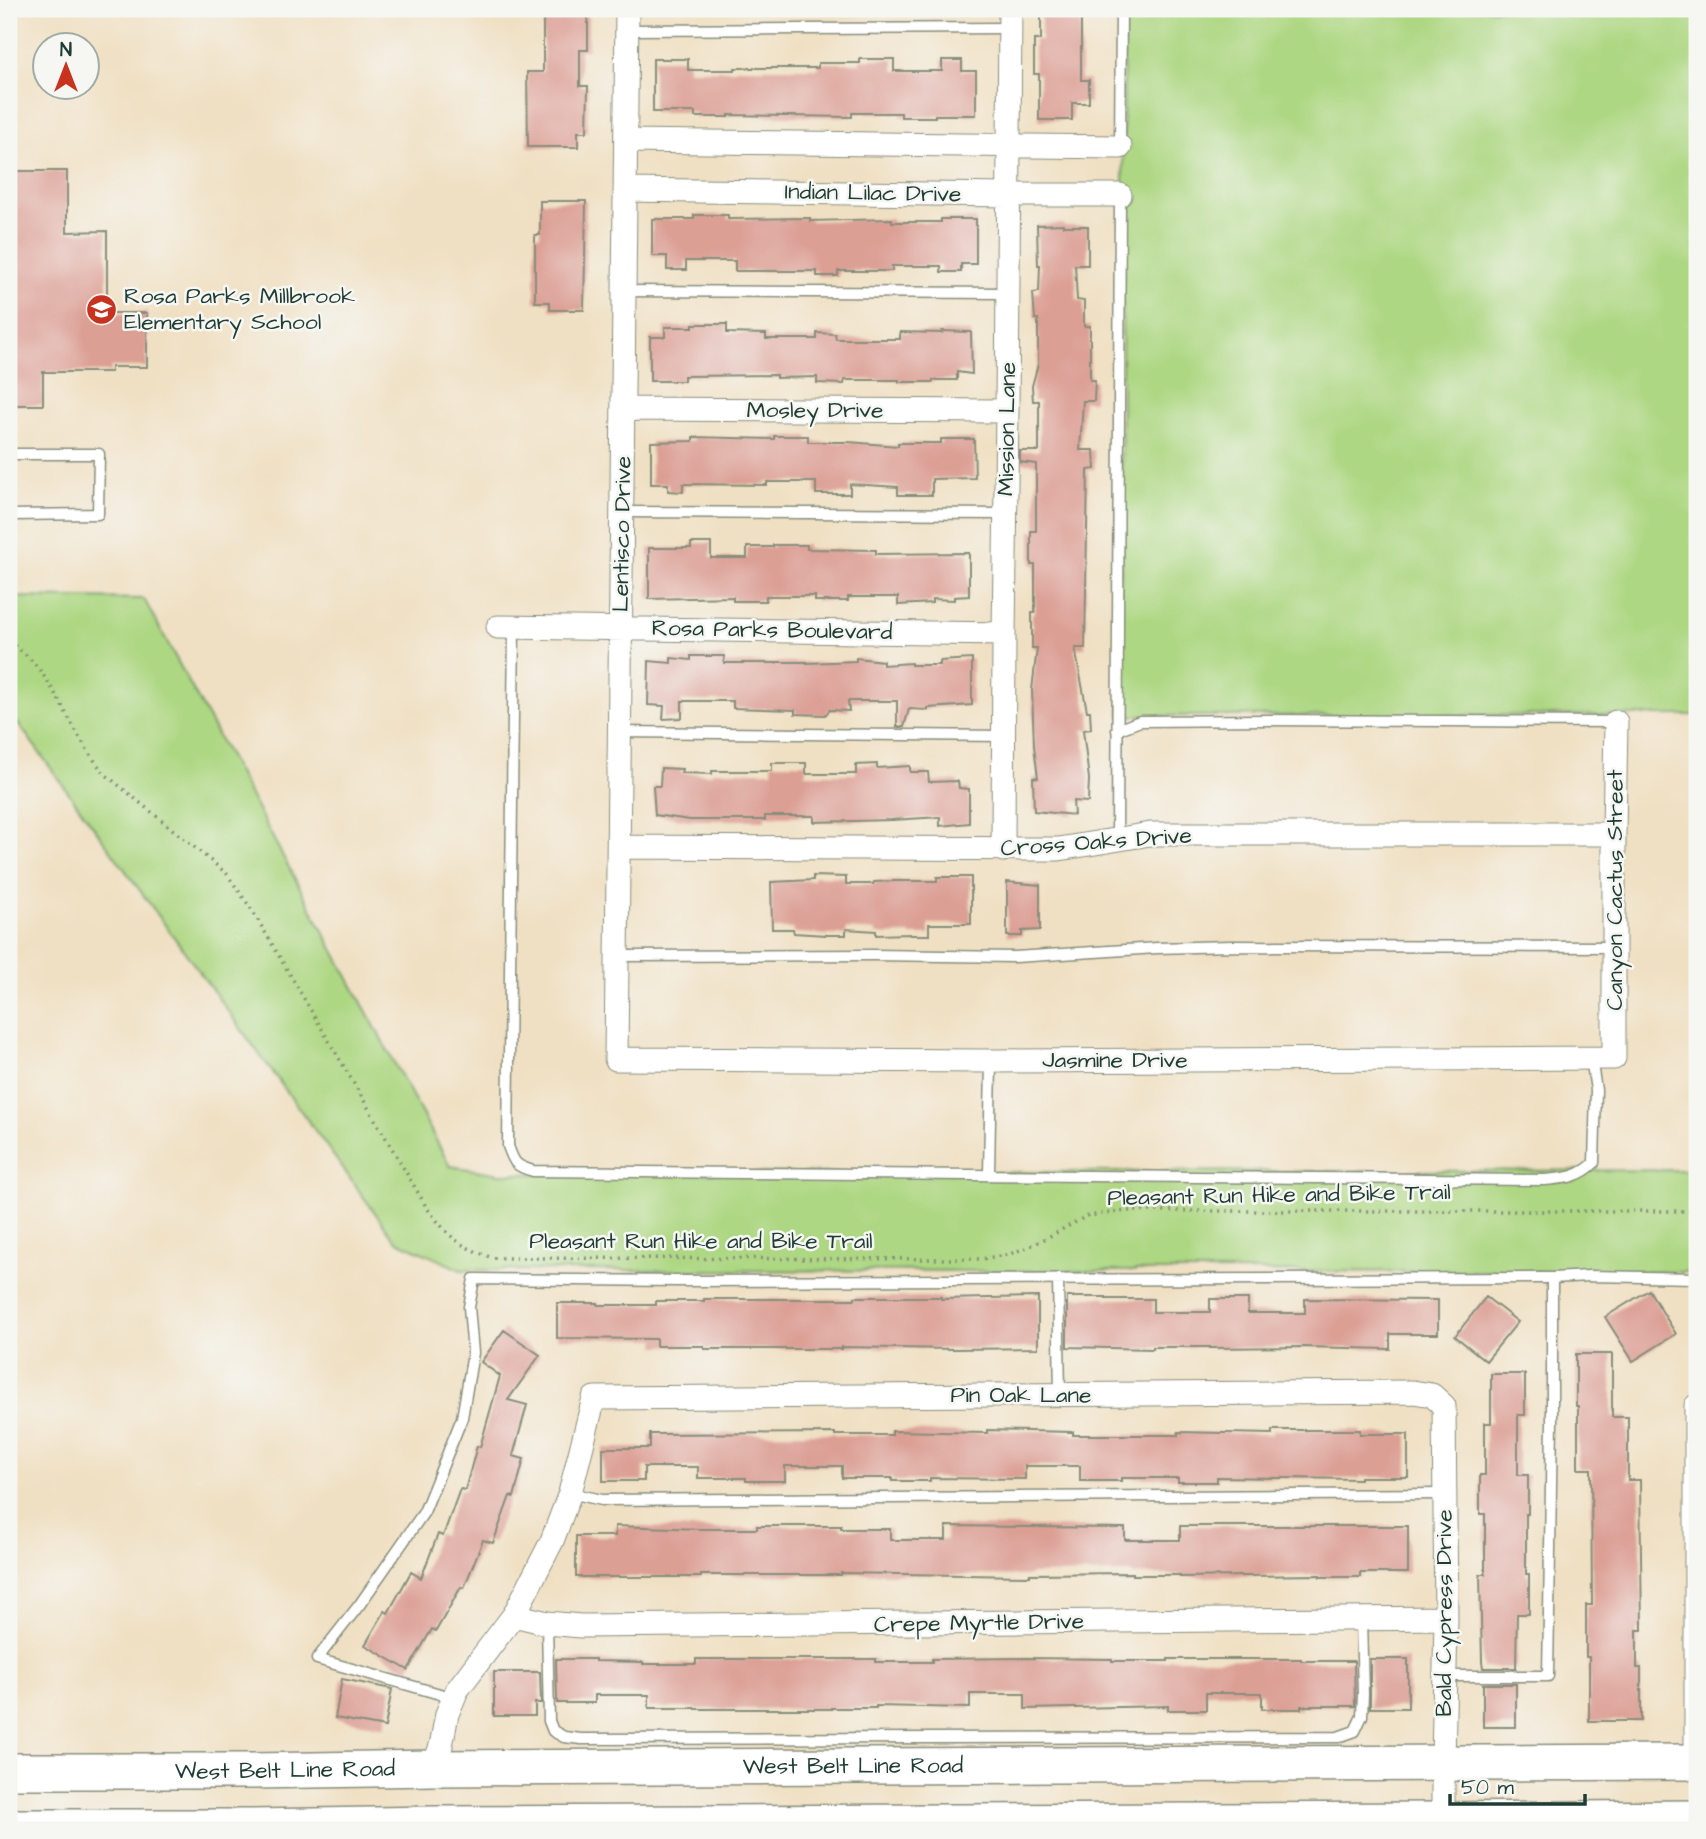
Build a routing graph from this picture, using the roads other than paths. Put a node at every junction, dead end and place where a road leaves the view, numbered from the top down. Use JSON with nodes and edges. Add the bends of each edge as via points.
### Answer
{"nodes":[{"id":1,"x":1121,"y":9,"type":"edge"},
{"id":2,"x":1009,"y":18,"type":"edge"},
{"id":3,"x":627,"y":19,"type":"edge"},
{"id":4,"x":626,"y":141,"type":"junction"},
{"id":5,"x":1009,"y":145,"type":"junction"},
{"id":6,"x":1120,"y":147,"type":"joint"},
{"id":7,"x":625,"y":190,"type":"junction"},
{"id":8,"x":1009,"y":195,"type":"junction"},
{"id":9,"x":1120,"y":195,"type":"joint"},
{"id":10,"x":624,"y":291,"type":"junction"},
{"id":11,"x":1008,"y":293,"type":"junction"},
{"id":12,"x":623,"y":409,"type":"junction"},
{"id":13,"x":1007,"y":411,"type":"junction"},
{"id":14,"x":9,"y":454,"type":"edge"},
{"id":15,"x":622,"y":512,"type":"junction"},
{"id":16,"x":1006,"y":514,"type":"junction"},
{"id":17,"x":9,"y":515,"type":"edge"},
{"id":18,"x":506,"y":627,"type":"joint"},
{"id":19,"x":621,"y":628,"type":"junction"},
{"id":20,"x":1003,"y":634,"type":"junction"},
{"id":21,"x":1616,"y":722,"type":"joint"},
{"id":22,"x":1117,"y":730,"type":"junction"},
{"id":23,"x":620,"y":732,"type":"junction"},
{"id":24,"x":1003,"y":736,"type":"junction"},
{"id":25,"x":1614,"y":834,"type":"junction"},
{"id":26,"x":1117,"y":840,"type":"junction"},
{"id":27,"x":619,"y":847,"type":"junction"},
{"id":28,"x":1003,"y":850,"type":"junction"},
{"id":29,"x":1614,"y":947,"type":"junction"},
{"id":30,"x":617,"y":956,"type":"junction"},
{"id":31,"x":1603,"y":1058,"type":"junction"},
{"id":32,"x":616,"y":1059,"type":"joint"},
{"id":33,"x":990,"y":1061,"type":"junction"},
{"id":34,"x":989,"y":1174,"type":"junction"},
{"id":35,"x":1552,"y":1278,"type":"junction"},
{"id":36,"x":1697,"y":1278,"type":"edge"},
{"id":37,"x":1058,"y":1279,"type":"junction"},
{"id":38,"x":1060,"y":1395,"type":"junction"},
{"id":39,"x":1444,"y":1406,"type":"joint"},
{"id":40,"x":1696,"y":1406,"type":"edge"},
{"id":41,"x":570,"y":1493,"type":"junction"},
{"id":42,"x":1445,"y":1494,"type":"junction"},
{"id":43,"x":514,"y":1615,"type":"junction"},
{"id":44,"x":1446,"y":1618,"type":"junction"},
{"id":45,"x":1362,"y":1619,"type":"junction"},
{"id":46,"x":547,"y":1623,"type":"junction"},
{"id":47,"x":1697,"y":1656,"type":"edge"},
{"id":48,"x":1445,"y":1676,"type":"junction"},
{"id":49,"x":454,"y":1698,"type":"junction"},
{"id":50,"x":1697,"y":1762,"type":"edge"},
{"id":51,"x":1443,"y":1763,"type":"junction"},
{"id":52,"x":579,"y":1767,"type":"junction"},
{"id":53,"x":433,"y":1768,"type":"junction"},
{"id":54,"x":9,"y":1771,"type":"edge"},
{"id":55,"x":1697,"y":1818,"type":"edge"},
{"id":56,"x":580,"y":1823,"type":"junction"},
{"id":57,"x":1443,"y":1825,"type":"edge"},
{"id":58,"x":791,"y":1826,"type":"edge"},
{"id":59,"x":9,"y":1827,"type":"edge"},
{"id":60,"x":61,"y":1828,"type":"edge"}],
"edges":[{"from":1,"to":6,"type":"lane"},
{"from":2,"to":3,"type":"lane"},
{"from":2,"to":5,"type":"street","name":"Mission Lane"},
{"from":3,"to":4,"type":"street","name":"Lentisco Drive"},
{"from":4,"to":5,"type":"street"},
{"from":4,"to":7,"type":"street","name":"Lentisco Drive"},
{"from":5,"to":6,"type":"street"},
{"from":5,"to":8,"type":"street","name":"Mission Lane"},
{"from":7,"to":8,"type":"street","name":"Indian Lilac Drive"},
{"from":7,"to":10,"type":"street","name":"Lentisco Drive"},
{"from":8,"to":9,"type":"street","name":"Indian Lilac Drive"},
{"from":8,"to":11,"type":"street","name":"Mission Lane"},
{"from":9,"to":22,"type":"lane"},
{"from":10,"to":11,"type":"lane"},
{"from":10,"to":12,"type":"street","name":"Lentisco Drive"},
{"from":11,"to":13,"type":"street","name":"Mission Lane"},
{"from":12,"to":13,"type":"street","name":"Mosley Drive"},
{"from":12,"to":15,"type":"street","name":"Lentisco Drive"},
{"from":13,"to":16,"type":"street","name":"Mission Lane"},
{"from":14,"to":17,"type":"lane","via":[[99,454],[98,514]]},
{"from":15,"to":16,"type":"lane"},
{"from":15,"to":19,"type":"street","name":"Lentisco Drive"},
{"from":16,"to":20,"type":"street","name":"Mission Lane"},
{"from":18,"to":19,"type":"street","name":"Rosa Parks Boulevard"},
{"from":18,"to":34,"type":"lane","via":[[508,1146],[513,1162],[534,1171]]},
{"from":19,"to":20,"type":"street","name":"Rosa Parks Boulevard"},
{"from":19,"to":23,"type":"street","name":"Lentisco Drive"},
{"from":20,"to":24,"type":"street","name":"Mission Lane"},
{"from":21,"to":22,"type":"lane","via":[[1140,722]]},
{"from":21,"to":25,"type":"street","name":"Canyon Cactus Street"},
{"from":22,"to":26,"type":"lane"},
{"from":23,"to":24,"type":"lane"},
{"from":23,"to":27,"type":"street","name":"Lentisco Drive"},
{"from":24,"to":28,"type":"street","name":"Mission Lane"},
{"from":25,"to":26,"type":"street","name":"Cross Oaks Drive","via":[[1150,834]]},
{"from":25,"to":29,"type":"street","name":"Canyon Cactus Street"},
{"from":26,"to":28,"type":"street","name":"Cross Oaks Drive","via":[[1059,849]]},
{"from":27,"to":28,"type":"street","name":"Cross Oaks Drive"},
{"from":27,"to":30,"type":"street","name":"Lentisco Drive"},
{"from":29,"to":30,"type":"lane","via":[[1231,946],[1016,957]]},
{"from":29,"to":31,"type":"street","name":"Canyon Cactus Street"},
{"from":30,"to":32,"type":"street","name":"Lentisco Drive"},
{"from":31,"to":33,"type":"street","name":"Jasmine Drive"},
{"from":31,"to":34,"type":"lane","via":[[1596,1090],[1594,1163],[1569,1177]]},
{"from":32,"to":33,"type":"street","name":"Jasmine Drive"},
{"from":33,"to":34,"type":"lane"},
{"from":35,"to":36,"type":"lane"},
{"from":35,"to":37,"type":"lane"},
{"from":35,"to":48,"type":"lane","via":[[1548,1676]]},
{"from":37,"to":38,"type":"lane"},
{"from":37,"to":49,"type":"lane","via":[[474,1279],[469,1307],[473,1353],[462,1418],[429,1500],[317,1659]]},
{"from":38,"to":39,"type":"street","name":"Pin Oak Lane","via":[[1413,1392],[1432,1395]]},
{"from":38,"to":41,"type":"street","name":"Pin Oak Lane","via":[[594,1398]]},
{"from":39,"to":42,"type":"street","name":"Bald Cypress Drive"},
{"from":40,"to":47,"type":"street"},
{"from":41,"to":42,"type":"lane","via":[[602,1500]]},
{"from":41,"to":43,"type":"street","via":[[552,1541]]},
{"from":42,"to":44,"type":"street","name":"Bald Cypress Drive"},
{"from":43,"to":46,"type":"street","name":"Crepe Myrtle Drive"},
{"from":43,"to":49,"type":"street"},
{"from":44,"to":45,"type":"street","name":"Crepe Myrtle Drive"},
{"from":44,"to":48,"type":"street","name":"Bald Cypress Drive"},
{"from":45,"to":46,"type":"street","name":"Crepe Myrtle Drive"},
{"from":45,"to":46,"type":"lane","via":[[1362,1716],[1355,1731],[1338,1737],[564,1737],[553,1731],[549,1721]]},
{"from":47,"to":50,"type":"street"},
{"from":48,"to":51,"type":"street","name":"Bald Cypress Drive"},
{"from":49,"to":53,"type":"street"},
{"from":50,"to":51,"type":"main road","name":"West Belt Line Road"},
{"from":51,"to":52,"type":"main road","name":"West Belt Line Road"},
{"from":51,"to":57,"type":"street","name":"Bald Cypress Drive"},
{"from":52,"to":53,"type":"main road","name":"West Belt Line Road"},
{"from":52,"to":56,"type":"main road"},
{"from":53,"to":54,"type":"main road","name":"West Belt Line Road"},
{"from":55,"to":57,"type":"main road"},
{"from":56,"to":58,"type":"main road"},
{"from":56,"to":60,"type":"main road"},
{"from":57,"to":58,"type":"main road"},
{"from":59,"to":60,"type":"main road"}]}
